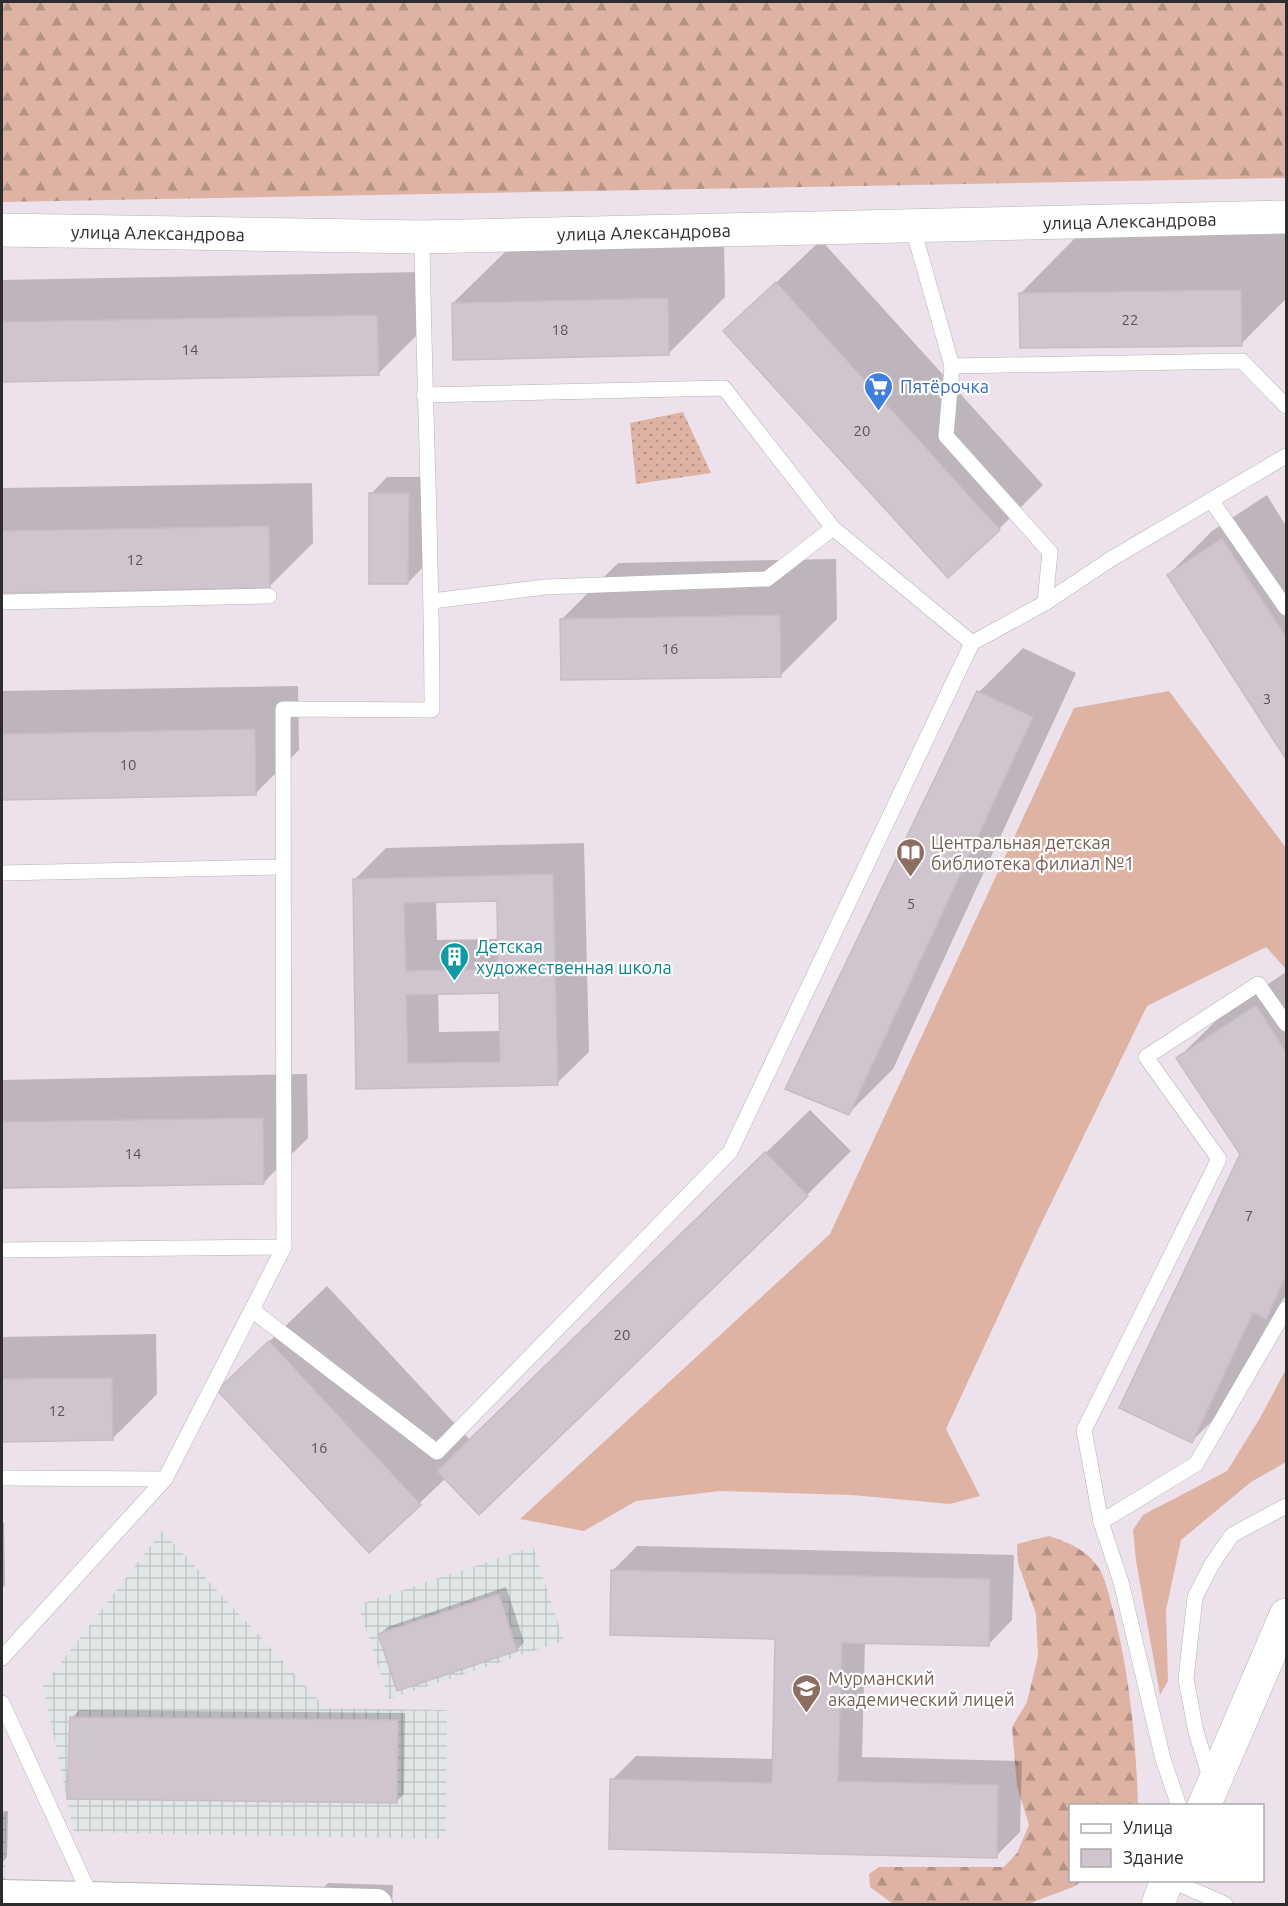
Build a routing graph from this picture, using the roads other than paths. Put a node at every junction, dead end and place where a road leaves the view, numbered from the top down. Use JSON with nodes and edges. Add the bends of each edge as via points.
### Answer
{"nodes":[{"id":1,"x":1287,"y":217,"type":"edge"},
{"id":2,"x":912,"y":225,"type":"junction"},
{"id":3,"x":2,"y":230,"type":"edge"},
{"id":4,"x":422,"y":237,"type":"junction"},
{"id":5,"x":952,"y":366,"type":"junction"},
{"id":6,"x":424,"y":395,"type":"junction"},
{"id":7,"x":1287,"y":406,"type":"edge"},
{"id":8,"x":1287,"y":456,"type":"edge"},
{"id":9,"x":1211,"y":500,"type":"junction"},
{"id":10,"x":833,"y":528,"type":"junction"},
{"id":11,"x":269,"y":596,"type":"dead end"},
{"id":12,"x":432,"y":601,"type":"junction"},
{"id":13,"x":2,"y":602,"type":"edge"},
{"id":14,"x":1045,"y":603,"type":"junction"},
{"id":15,"x":1287,"y":608,"type":"edge"},
{"id":16,"x":972,"y":643,"type":"junction"},
{"id":17,"x":284,"y":867,"type":"junction"},
{"id":18,"x":2,"y":873,"type":"edge"},
{"id":19,"x":1287,"y":1024,"type":"edge"},
{"id":20,"x":284,"y":1247,"type":"junction"},
{"id":21,"x":2,"y":1250,"type":"edge"},
{"id":22,"x":1287,"y":1309,"type":"edge"},
{"id":23,"x":252,"y":1310,"type":"junction"},
{"id":24,"x":2,"y":1478,"type":"edge"},
{"id":25,"x":165,"y":1479,"type":"junction"},
{"id":26,"x":1287,"y":1506,"type":"edge"},
{"id":27,"x":1101,"y":1522,"type":"junction"},
{"id":28,"x":1287,"y":1614,"type":"edge"},
{"id":29,"x":2,"y":1658,"type":"edge"},
{"id":30,"x":2,"y":1703,"type":"edge"},
{"id":31,"x":1208,"y":1796,"type":"edge"},
{"id":32,"x":1178,"y":1804,"type":"edge"},
{"id":33,"x":1169,"y":1882,"type":"edge"},
{"id":34,"x":1171,"y":1882,"type":"edge"},
{"id":35,"x":2,"y":1895,"type":"edge"},
{"id":36,"x":91,"y":1897,"type":"junction"},
{"id":37,"x":377,"y":1905,"type":"edge"},
{"id":38,"x":1158,"y":1905,"type":"edge"},
{"id":39,"x":1225,"y":1905,"type":"edge"}],
"edges":[{"from":1,"to":2,"type":"street","name":"улица Александрова"},
{"from":2,"to":4,"type":"street","name":"улица Александрова"},
{"from":2,"to":5,"type":"lane"},
{"from":3,"to":4,"type":"street","name":"улица Александрова"},
{"from":4,"to":6,"type":"lane"},
{"from":5,"to":7,"type":"lane","via":[[1242,361]]},
{"from":5,"to":14,"type":"lane","via":[[946,436],[1050,552]]},
{"from":6,"to":10,"type":"lane","via":[[724,388]]},
{"from":6,"to":12,"type":"lane"},
{"from":8,"to":9,"type":"lane"},
{"from":9,"to":14,"type":"lane"},
{"from":9,"to":15,"type":"lane"},
{"from":10,"to":12,"type":"lane","via":[[767,579],[545,588]]},
{"from":10,"to":16,"type":"lane"},
{"from":11,"to":13,"type":"lane"},
{"from":12,"to":17,"type":"lane","via":[[432,710],[283,709]]},
{"from":14,"to":16,"type":"lane"},
{"from":16,"to":23,"type":"lane","via":[[730,1152],[437,1452]]},
{"from":17,"to":18,"type":"lane"},
{"from":17,"to":20,"type":"lane"},
{"from":19,"to":27,"type":"lane","via":[[1258,984],[1146,1057],[1219,1159],[1084,1430]]},
{"from":20,"to":21,"type":"lane"},
{"from":20,"to":23,"type":"lane"},
{"from":22,"to":27,"type":"lane","via":[[1196,1464]]},
{"from":23,"to":25,"type":"lane"},
{"from":24,"to":25,"type":"lane"},
{"from":25,"to":29,"type":"lane"},
{"from":26,"to":31,"type":"lane","via":[[1232,1534],[1195,1597],[1186,1679]]},
{"from":27,"to":32,"type":"lane","via":[[1121,1582],[1162,1759]]},
{"from":28,"to":31,"type":"street"},
{"from":30,"to":36,"type":"lane"},
{"from":33,"to":38,"type":"street"},
{"from":34,"to":39,"type":"lane"},
{"from":35,"to":36,"type":"street"},
{"from":36,"to":37,"type":"street"}]}
